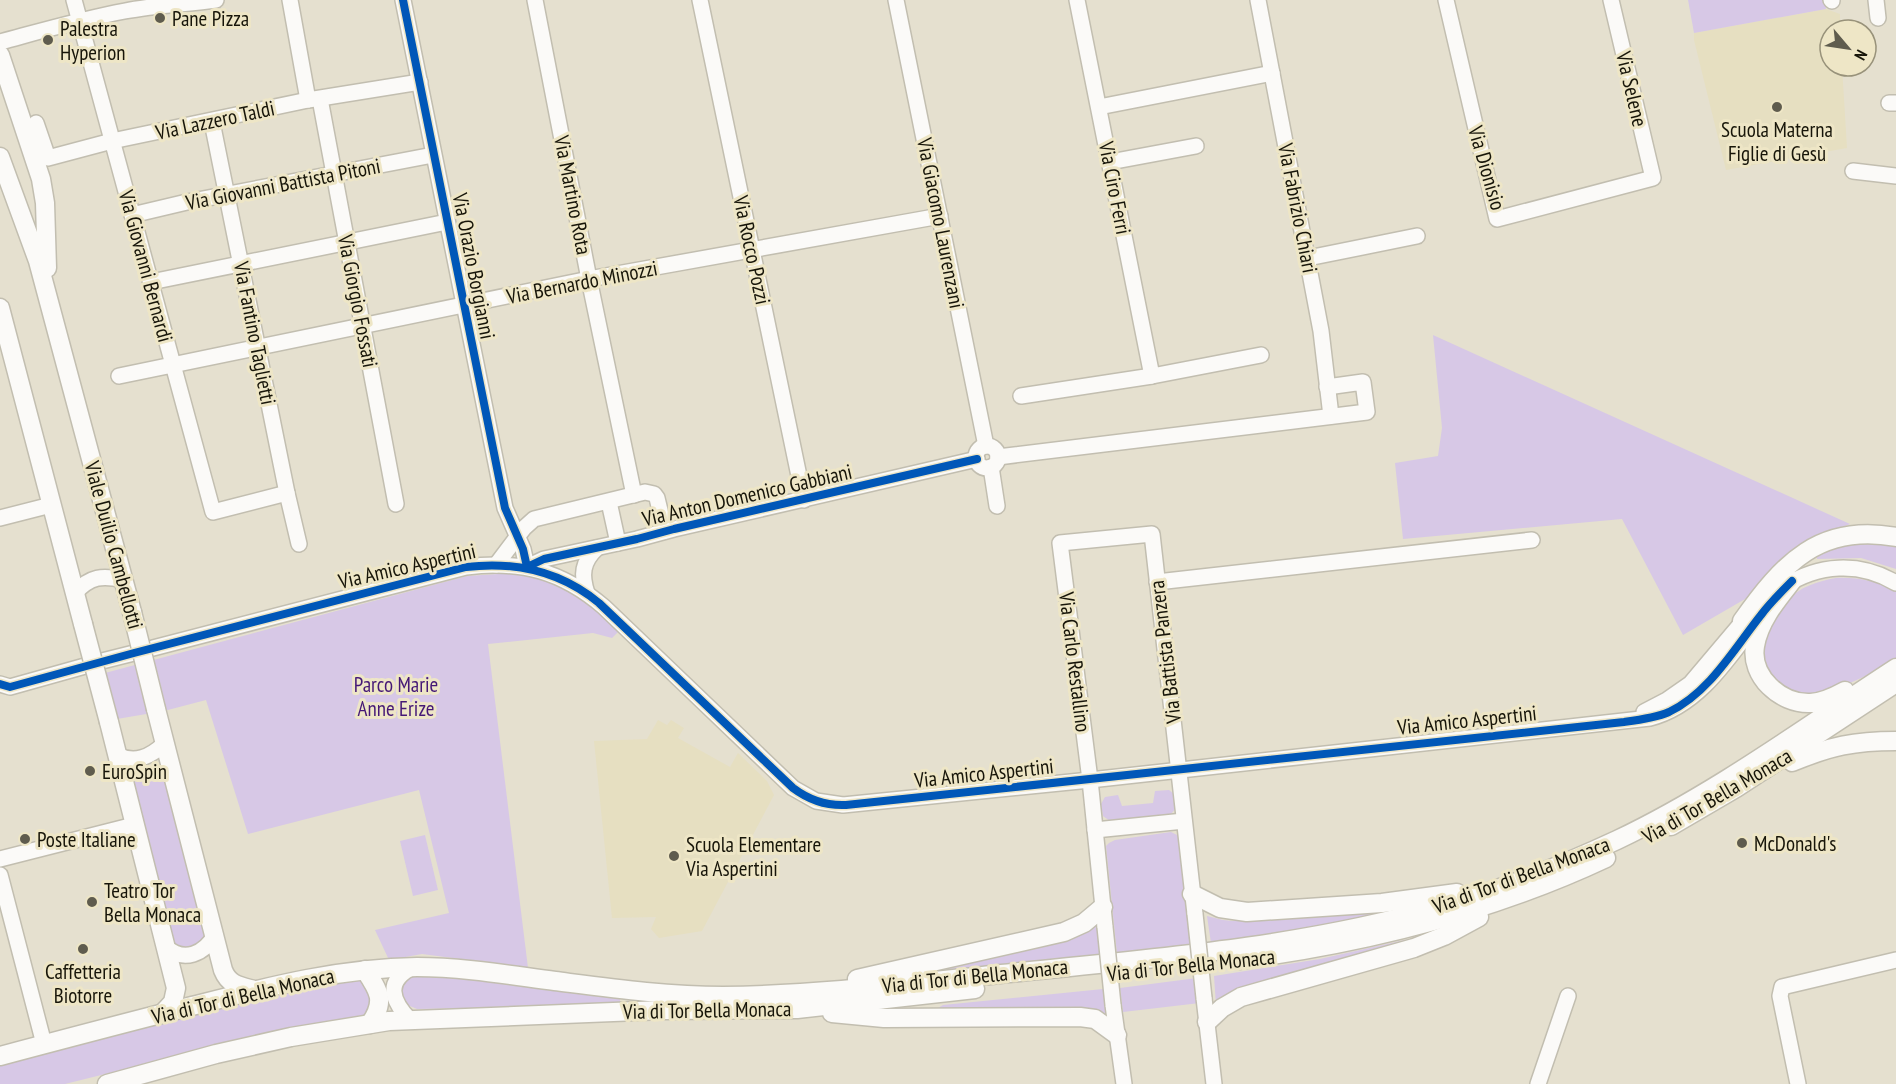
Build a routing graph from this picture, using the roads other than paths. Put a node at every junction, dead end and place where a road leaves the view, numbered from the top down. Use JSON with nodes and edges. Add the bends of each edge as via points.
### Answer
{"nodes":[{"id":1,"x":74,"y":0,"type":"edge"},
{"id":2,"x":216,"y":0,"type":"edge"},
{"id":3,"x":290,"y":0,"type":"edge"},
{"id":4,"x":403,"y":0,"type":"edge"},
{"id":5,"x":535,"y":0,"type":"edge"},
{"id":6,"x":700,"y":0,"type":"edge"},
{"id":7,"x":896,"y":0,"type":"edge"},
{"id":8,"x":1077,"y":0,"type":"edge"},
{"id":9,"x":1258,"y":0,"type":"edge"},
{"id":10,"x":1446,"y":0,"type":"edge"},
{"id":11,"x":1611,"y":0,"type":"edge"},
{"id":12,"x":1876,"y":0,"type":"edge"},
{"id":13,"x":193,"y":1,"type":"edge"},
{"id":14,"x":1878,"y":18,"type":"dead end"},
{"id":15,"x":79,"y":20,"type":"junction"},
{"id":16,"x":0,"y":42,"type":"edge"},
{"id":17,"x":0,"y":57,"type":"edge"},
{"id":18,"x":1272,"y":73,"type":"junction"},
{"id":19,"x":420,"y":82,"type":"junction"},
{"id":20,"x":314,"y":99,"type":"junction"},
{"id":21,"x":1099,"y":107,"type":"junction"},
{"id":22,"x":212,"y":122,"type":"junction"},
{"id":23,"x":36,"y":123,"type":"dead end"},
{"id":24,"x":112,"y":141,"type":"junction"},
{"id":25,"x":1196,"y":146,"type":"dead end"},
{"id":26,"x":433,"y":155,"type":"junction"},
{"id":27,"x":0,"y":157,"type":"edge"},
{"id":28,"x":1110,"y":162,"type":"junction"},
{"id":29,"x":1853,"y":171,"type":"dead end"},
{"id":30,"x":334,"y":174,"type":"junction"},
{"id":31,"x":1896,"y":176,"type":"edge"},
{"id":32,"x":1653,"y":178,"type":"joint"},
{"id":33,"x":228,"y":194,"type":"junction"},
{"id":34,"x":132,"y":215,"type":"junction"},
{"id":35,"x":940,"y":216,"type":"junction"},
{"id":36,"x":447,"y":222,"type":"junction"},
{"id":37,"x":1417,"y":236,"type":"dead end"},
{"id":38,"x":347,"y":243,"type":"junction"},
{"id":39,"x":752,"y":250,"type":"junction"},
{"id":40,"x":1308,"y":258,"type":"junction"},
{"id":41,"x":241,"y":263,"type":"junction"},
{"id":42,"x":589,"y":279,"type":"junction"},
{"id":43,"x":150,"y":282,"type":"junction"},
{"id":44,"x":48,"y":297,"type":"junction"},
{"id":45,"x":464,"y":306,"type":"junction"},
{"id":46,"x":0,"y":308,"type":"edge"},
{"id":47,"x":363,"y":324,"type":"junction"},
{"id":48,"x":258,"y":347,"type":"junction"},
{"id":49,"x":5,"y":350,"type":"edge"},
{"id":50,"x":1261,"y":355,"type":"dead end"},
{"id":51,"x":173,"y":365,"type":"junction"},
{"id":52,"x":119,"y":376,"type":"dead end"},
{"id":53,"x":1152,"y":376,"type":"junction"},
{"id":54,"x":1327,"y":387,"type":"junction"},
{"id":55,"x":1021,"y":396,"type":"dead end"},
{"id":56,"x":1332,"y":416,"type":"junction"},
{"id":57,"x":986,"y":446,"type":"junction"},
{"id":58,"x":977,"y":459,"type":"junction"},
{"id":59,"x":994,"y":462,"type":"junction"},
{"id":60,"x":287,"y":493,"type":"junction"},
{"id":61,"x":634,"y":495,"type":"junction"},
{"id":62,"x":804,"y":500,"type":"junction"},
{"id":63,"x":609,"y":502,"type":"junction"},
{"id":64,"x":396,"y":504,"type":"dead end"},
{"id":65,"x":51,"y":506,"type":"junction"},
{"id":66,"x":997,"y":506,"type":"dead end"},
{"id":67,"x":0,"y":518,"type":"edge"},
{"id":68,"x":665,"y":531,"type":"junction"},
{"id":69,"x":518,"y":537,"type":"junction"},
{"id":70,"x":1896,"y":537,"type":"edge"},
{"id":71,"x":1532,"y":540,"type":"dead end"},
{"id":72,"x":618,"y":543,"type":"junction"},
{"id":73,"x":1060,"y":543,"type":"joint"},
{"id":74,"x":299,"y":544,"type":"dead end"},
{"id":75,"x":597,"y":548,"type":"junction"},
{"id":76,"x":496,"y":565,"type":"junction"},
{"id":77,"x":527,"y":567,"type":"junction"},
{"id":78,"x":123,"y":580,"type":"junction"},
{"id":79,"x":1792,"y":581,"type":"junction"},
{"id":80,"x":1157,"y":582,"type":"junction"},
{"id":81,"x":1896,"y":583,"type":"edge"},
{"id":82,"x":75,"y":593,"type":"junction"},
{"id":83,"x":587,"y":593,"type":"junction"},
{"id":84,"x":1742,"y":621,"type":"junction"},
{"id":85,"x":153,"y":648,"type":"dead end"},
{"id":86,"x":134,"y":652,"type":"dead end"},
{"id":87,"x":102,"y":662,"type":"dead end"},
{"id":88,"x":84,"y":666,"type":"dead end"},
{"id":89,"x":1892,"y":676,"type":"edge"},
{"id":90,"x":0,"y":684,"type":"edge"},
{"id":91,"x":1624,"y":722,"type":"junction"},
{"id":92,"x":1896,"y":741,"type":"edge"},
{"id":93,"x":164,"y":744,"type":"junction"},
{"id":94,"x":117,"y":755,"type":"junction"},
{"id":95,"x":1179,"y":770,"type":"junction"},
{"id":96,"x":1089,"y":780,"type":"junction"},
{"id":97,"x":1736,"y":788,"type":"junction"},
{"id":98,"x":1185,"y":821,"type":"junction"},
{"id":99,"x":134,"y":825,"type":"junction"},
{"id":100,"x":1095,"y":830,"type":"junction"},
{"id":101,"x":0,"y":859,"type":"edge"},
{"id":102,"x":0,"y":875,"type":"edge"},
{"id":103,"x":1513,"y":890,"type":"junction"},
{"id":104,"x":1192,"y":894,"type":"junction"},
{"id":105,"x":1103,"y":907,"type":"junction"},
{"id":106,"x":215,"y":935,"type":"junction"},
{"id":107,"x":166,"y":947,"type":"junction"},
{"id":108,"x":1896,"y":960,"type":"edge"},
{"id":109,"x":413,"y":967,"type":"junction"},
{"id":110,"x":365,"y":970,"type":"junction"},
{"id":111,"x":254,"y":990,"type":"junction"},
{"id":112,"x":1568,"y":996,"type":"dead end"},
{"id":113,"x":792,"y":1001,"type":"junction"},
{"id":114,"x":162,"y":1014,"type":"junction"},
{"id":115,"x":410,"y":1020,"type":"junction"},
{"id":116,"x":1206,"y":1023,"type":"junction"},
{"id":117,"x":369,"y":1024,"type":"junction"},
{"id":118,"x":1117,"y":1035,"type":"junction"},
{"id":119,"x":44,"y":1044,"type":"junction"},
{"id":120,"x":0,"y":1056,"type":"edge"},
{"id":121,"x":107,"y":1084,"type":"edge"},
{"id":122,"x":1124,"y":1084,"type":"edge"},
{"id":123,"x":1214,"y":1084,"type":"edge"},
{"id":124,"x":1538,"y":1084,"type":"edge"},
{"id":125,"x":1798,"y":1084,"type":"edge"}],
"edges":[{"from":1,"to":15,"type":"street","name":"Via Giovanni Bernardi"},
{"from":2,"to":13,"type":"street"},
{"from":3,"to":20,"type":"street","name":"Via Giorgio Fossati"},
{"from":4,"to":19,"type":"street","name":"Via Orazio Borgianni"},
{"from":5,"to":42,"type":"street","name":"Via Martino Rota"},
{"from":6,"to":39,"type":"street","name":"Via Rocco Pozzi"},
{"from":7,"to":35,"type":"street","name":"Via Giacomo Laurenzani"},
{"from":8,"to":21,"type":"street","name":"Via Ciro Ferri"},
{"from":9,"to":18,"type":"street","name":"Via Fabrizio Chiari"},
{"from":10,"to":32,"type":"street","name":"Via Dionisio","via":[[1497,219]]},
{"from":11,"to":32,"type":"street","name":"Via Selene"},
{"from":12,"to":14,"type":"street"},
{"from":13,"to":15,"type":"street"},
{"from":15,"to":16,"type":"street"},
{"from":15,"to":24,"type":"street","name":"Via Giovanni Bernardi"},
{"from":17,"to":44,"type":"main road","via":[[43,188]]},
{"from":18,"to":21,"type":"street"},
{"from":18,"to":40,"type":"street","name":"Via Fabrizio Chiari"},
{"from":19,"to":20,"type":"street","name":"Via Lazzero Taldi"},
{"from":19,"to":26,"type":"street","name":"Via Orazio Borgianni"},
{"from":20,"to":22,"type":"street","name":"Via Lazzero Taldi"},
{"from":20,"to":30,"type":"street","name":"Via Giorgio Fossati"},
{"from":21,"to":28,"type":"street","name":"Via Ciro Ferri"},
{"from":22,"to":24,"type":"street","name":"Via Lazzero Taldi"},
{"from":22,"to":33,"type":"street","name":"Via Fantino Taglietti"},
{"from":23,"to":24,"type":"street","name":"Via Lazzero Taldi","via":[[48,158]]},
{"from":24,"to":34,"type":"street","name":"Via Giovanni Bernardi"},
{"from":25,"to":28,"type":"street"},
{"from":26,"to":30,"type":"street","name":"Via Giovanni Battista Pitoni"},
{"from":26,"to":36,"type":"street","name":"Via Orazio Borgianni"},
{"from":27,"to":44,"type":"main road","name":"Viale Duilio Cambellotti"},
{"from":28,"to":53,"type":"street","name":"Via Ciro Ferri"},
{"from":29,"to":31,"type":"street"},
{"from":30,"to":33,"type":"street","name":"Via Giovanni Battista Pitoni"},
{"from":30,"to":38,"type":"street","name":"Via Giorgio Fossati"},
{"from":33,"to":34,"type":"street","name":"Via Giovanni Battista Pitoni"},
{"from":33,"to":41,"type":"street","name":"Via Fantino Taglietti"},
{"from":34,"to":43,"type":"street","name":"Via Giovanni Bernardi"},
{"from":35,"to":39,"type":"street","name":"Via Bernardo Minozzi"},
{"from":35,"to":57,"type":"street","name":"Via Giacomo Laurenzani"},
{"from":36,"to":38,"type":"street"},
{"from":36,"to":45,"type":"street","name":"Via Orazio Borgianni"},
{"from":37,"to":40,"type":"street"},
{"from":38,"to":41,"type":"street"},
{"from":38,"to":47,"type":"street","name":"Via Giorgio Fossati"},
{"from":39,"to":42,"type":"street","name":"Via Bernardo Minozzi"},
{"from":39,"to":62,"type":"street","name":"Via Rocco Pozzi"},
{"from":40,"to":54,"type":"street","name":"Via Fabrizio Chiari"},
{"from":41,"to":43,"type":"street"},
{"from":41,"to":48,"type":"street","name":"Via Fantino Taglietti"},
{"from":42,"to":45,"type":"street","name":"Via Bernardo Minozzi"},
{"from":42,"to":61,"type":"street","name":"Via Martino Rota"},
{"from":43,"to":51,"type":"street","name":"Via Giovanni Bernardi"},
{"from":44,"to":78,"type":"main road","name":"Viale Duilio Cambellotti"},
{"from":45,"to":47,"type":"street","name":"Via Bernardo Minozzi"},
{"from":45,"to":69,"type":"street","name":"Via Orazio Borgianni","via":[[505,508]]},
{"from":46,"to":49,"type":"main road"},
{"from":47,"to":48,"type":"street","name":"Via Bernardo Minozzi"},
{"from":47,"to":64,"type":"street","name":"Via Giorgio Fossati"},
{"from":48,"to":51,"type":"street","name":"Via Bernardo Minozzi"},
{"from":48,"to":60,"type":"street","name":"Via Fantino Taglietti"},
{"from":49,"to":65,"type":"main road"},
{"from":50,"to":53,"type":"street"},
{"from":51,"to":52,"type":"street","name":"Via Bernardo Minozzi"},
{"from":51,"to":60,"type":"street","name":"Via Giovanni Bernardi","via":[[213,512]]},
{"from":53,"to":55,"type":"street"},
{"from":54,"to":56,"type":"street","name":"Via Fabrizio Chiari"},
{"from":54,"to":56,"type":"street","via":[[1363,382],[1367,412]]},
{"from":56,"to":59,"type":"street","via":[[1163,435]]},
{"from":57,"to":58,"type":"street","via":[[979,449]]},
{"from":57,"to":59,"type":"street","via":[[993,448]]},
{"from":58,"to":59,"type":"street","via":[[984,467]]},
{"from":58,"to":62,"type":"street","name":"Via Anton Domenico Gabbiani"},
{"from":59,"to":66,"type":"street"},
{"from":60,"to":74,"type":"street","name":"Via Fantino Taglietti"},
{"from":61,"to":63,"type":"street","name":"Via Anton Domenico Gabbiani"},
{"from":61,"to":68,"type":"street","name":"Via Anton Domenico Gabbiani","via":[[650,492],[656,496]]},
{"from":62,"to":68,"type":"street","name":"Via Anton Domenico Gabbiani"},
{"from":63,"to":69,"type":"street","name":"Via Anton Domenico Gabbiani","via":[[534,519]]},
{"from":63,"to":72,"type":"street"},
{"from":65,"to":67,"type":"street"},
{"from":65,"to":82,"type":"main road"},
{"from":68,"to":72,"type":"street","name":"Via Anton Domenico Gabbiani"},
{"from":69,"to":76,"type":"street","name":"Via Anton Domenico Gabbiani"},
{"from":69,"to":77,"type":"street","name":"Via Orazio Borgianni"},
{"from":70,"to":84,"type":"main road","via":[[1855,534],[1822,542],[1784,570]]},
{"from":71,"to":80,"type":"street"},
{"from":72,"to":75,"type":"street","name":"Via Anton Domenico Gabbiani"},
{"from":73,"to":80,"type":"street","name":"Via Battista Panzera","via":[[1152,534]]},
{"from":73,"to":96,"type":"street","name":"Via Carlo Restallino"},
{"from":75,"to":77,"type":"street","name":"Via Anton Domenico Gabbiani","via":[[544,559]]},
{"from":75,"to":83,"type":"street","via":[[583,569]]},
{"from":76,"to":77,"type":"street","name":"Via Amico Aspertini"},
{"from":76,"to":85,"type":"street","name":"Via Amico Aspertini","via":[[460,569]]},
{"from":77,"to":83,"type":"street","name":"Via Amico Aspertini"},
{"from":78,"to":82,"type":"street","via":[[97,577]]},
{"from":78,"to":93,"type":"main road","name":"Viale Duilio Cambellotti","bridge":true},
{"from":79,"to":81,"type":"street","name":"Via Amico Aspertini","via":[[1821,570],[1846,567]]},
{"from":79,"to":84,"type":"street","name":"Via Amico Aspertini"},
{"from":79,"to":89,"type":"main road","via":[[1768,614],[1755,646],[1757,668],[1771,687],[1793,701],[1812,703]]},
{"from":79,"to":91,"type":"street","name":"Via Amico Aspertini","via":[[1692,696],[1664,714]]},
{"from":80,"to":95,"type":"street","name":"Via Battista Panzera"},
{"from":82,"to":94,"type":"main road","bridge":true},
{"from":83,"to":96,"type":"street","name":"Via Amico Aspertini","via":[[783,780],[813,800],[846,805]]},
{"from":84,"to":91,"type":"street","name":"Via Amico Aspertini","via":[[1690,684]]},
{"from":86,"to":87,"type":"street"},
{"from":88,"to":90,"type":"street","via":[[10,687]]},
{"from":89,"to":97,"type":"main road","name":"Via di Tor Bella Monaca"},
{"from":89,"to":103,"type":"main road","name":"Via di Tor di Bella Monaca","via":[[1661,817]]},
{"from":91,"to":95,"type":"street","name":"Via Amico Aspertini"},
{"from":92,"to":97,"type":"main road","via":[[1853,742],[1832,747]]},
{"from":93,"to":94,"type":"street","via":[[141,759]]},
{"from":93,"to":106,"type":"main road","name":"Viale Duilio Cambellotti"},
{"from":94,"to":99,"type":"main road"},
{"from":95,"to":96,"type":"street","name":"Via Amico Aspertini"},
{"from":95,"to":98,"type":"street","name":"Via Battista Panzera"},
{"from":96,"to":100,"type":"street","name":"Via Carlo Restallino"},
{"from":97,"to":103,"type":"main road","name":"Via di Tor Bella Monaca","via":[[1628,848]]},
{"from":98,"to":100,"type":"street"},
{"from":98,"to":104,"type":"street","name":"Via Battista Panzera"},
{"from":99,"to":101,"type":"street"},
{"from":99,"to":107,"type":"main road"},
{"from":100,"to":105,"type":"street","name":"Via Carlo Restallino"},
{"from":102,"to":119,"type":"street"},
{"from":103,"to":104,"type":"main road","via":[[1255,912],[1224,909]]},
{"from":103,"to":113,"type":"main road","name":"Via di Tor Bella Monaca","via":[[1418,927],[1312,950]]},
{"from":103,"to":116,"type":"main road","via":[[1452,932],[1422,945],[1241,998]]},
{"from":104,"to":116,"type":"street","name":"Via Battista Panzera","bridge":true},
{"from":105,"to":113,"type":"main road","via":[[1084,923],[1064,932]]},
{"from":105,"to":118,"type":"street","name":"Via Carlo Restallino","bridge":true},
{"from":106,"to":107,"type":"street","via":[[191,955],[177,954]]},
{"from":106,"to":111,"type":"main road","name":"Viale Duilio Cambellotti","via":[[228,980]]},
{"from":107,"to":114,"type":"main road","via":[[177,993]]},
{"from":108,"to":125,"type":"street","via":[[1782,987],[1780,996]]},
{"from":109,"to":110,"type":"main road","name":"Via di Tor di Bella Monaca"},
{"from":109,"to":113,"type":"main road","name":"Via di Tor di Bella Monaca","via":[[622,989]]},
{"from":109,"to":115,"type":"street","via":[[398,978],[394,991],[399,1008]]},
{"from":110,"to":111,"type":"main road","name":"Via di Tor di Bella Monaca"},
{"from":110,"to":117,"type":"main road","via":[[380,998]]},
{"from":111,"to":114,"type":"main road","name":"Via di Tor di Bella Monaca"},
{"from":112,"to":124,"type":"street"},
{"from":113,"to":115,"type":"main road","name":"Via di Tor Bella Monaca"},
{"from":113,"to":118,"type":"main road","via":[[884,1018],[1080,1017],[1095,1019]]},
{"from":114,"to":119,"type":"main road","name":"Via di Tor di Bella Monaca"},
{"from":115,"to":117,"type":"main road","name":"Via di Tor Bella Monaca"},
{"from":116,"to":123,"type":"street","name":"Via Battista Panzera"},
{"from":117,"to":121,"type":"main road","name":"Via di Tor Bella Monaca","via":[[291,1037]]},
{"from":118,"to":122,"type":"street","name":"Via Carlo Restallino"},
{"from":119,"to":120,"type":"main road","name":"Via di Tor di Bella Monaca"}]}
